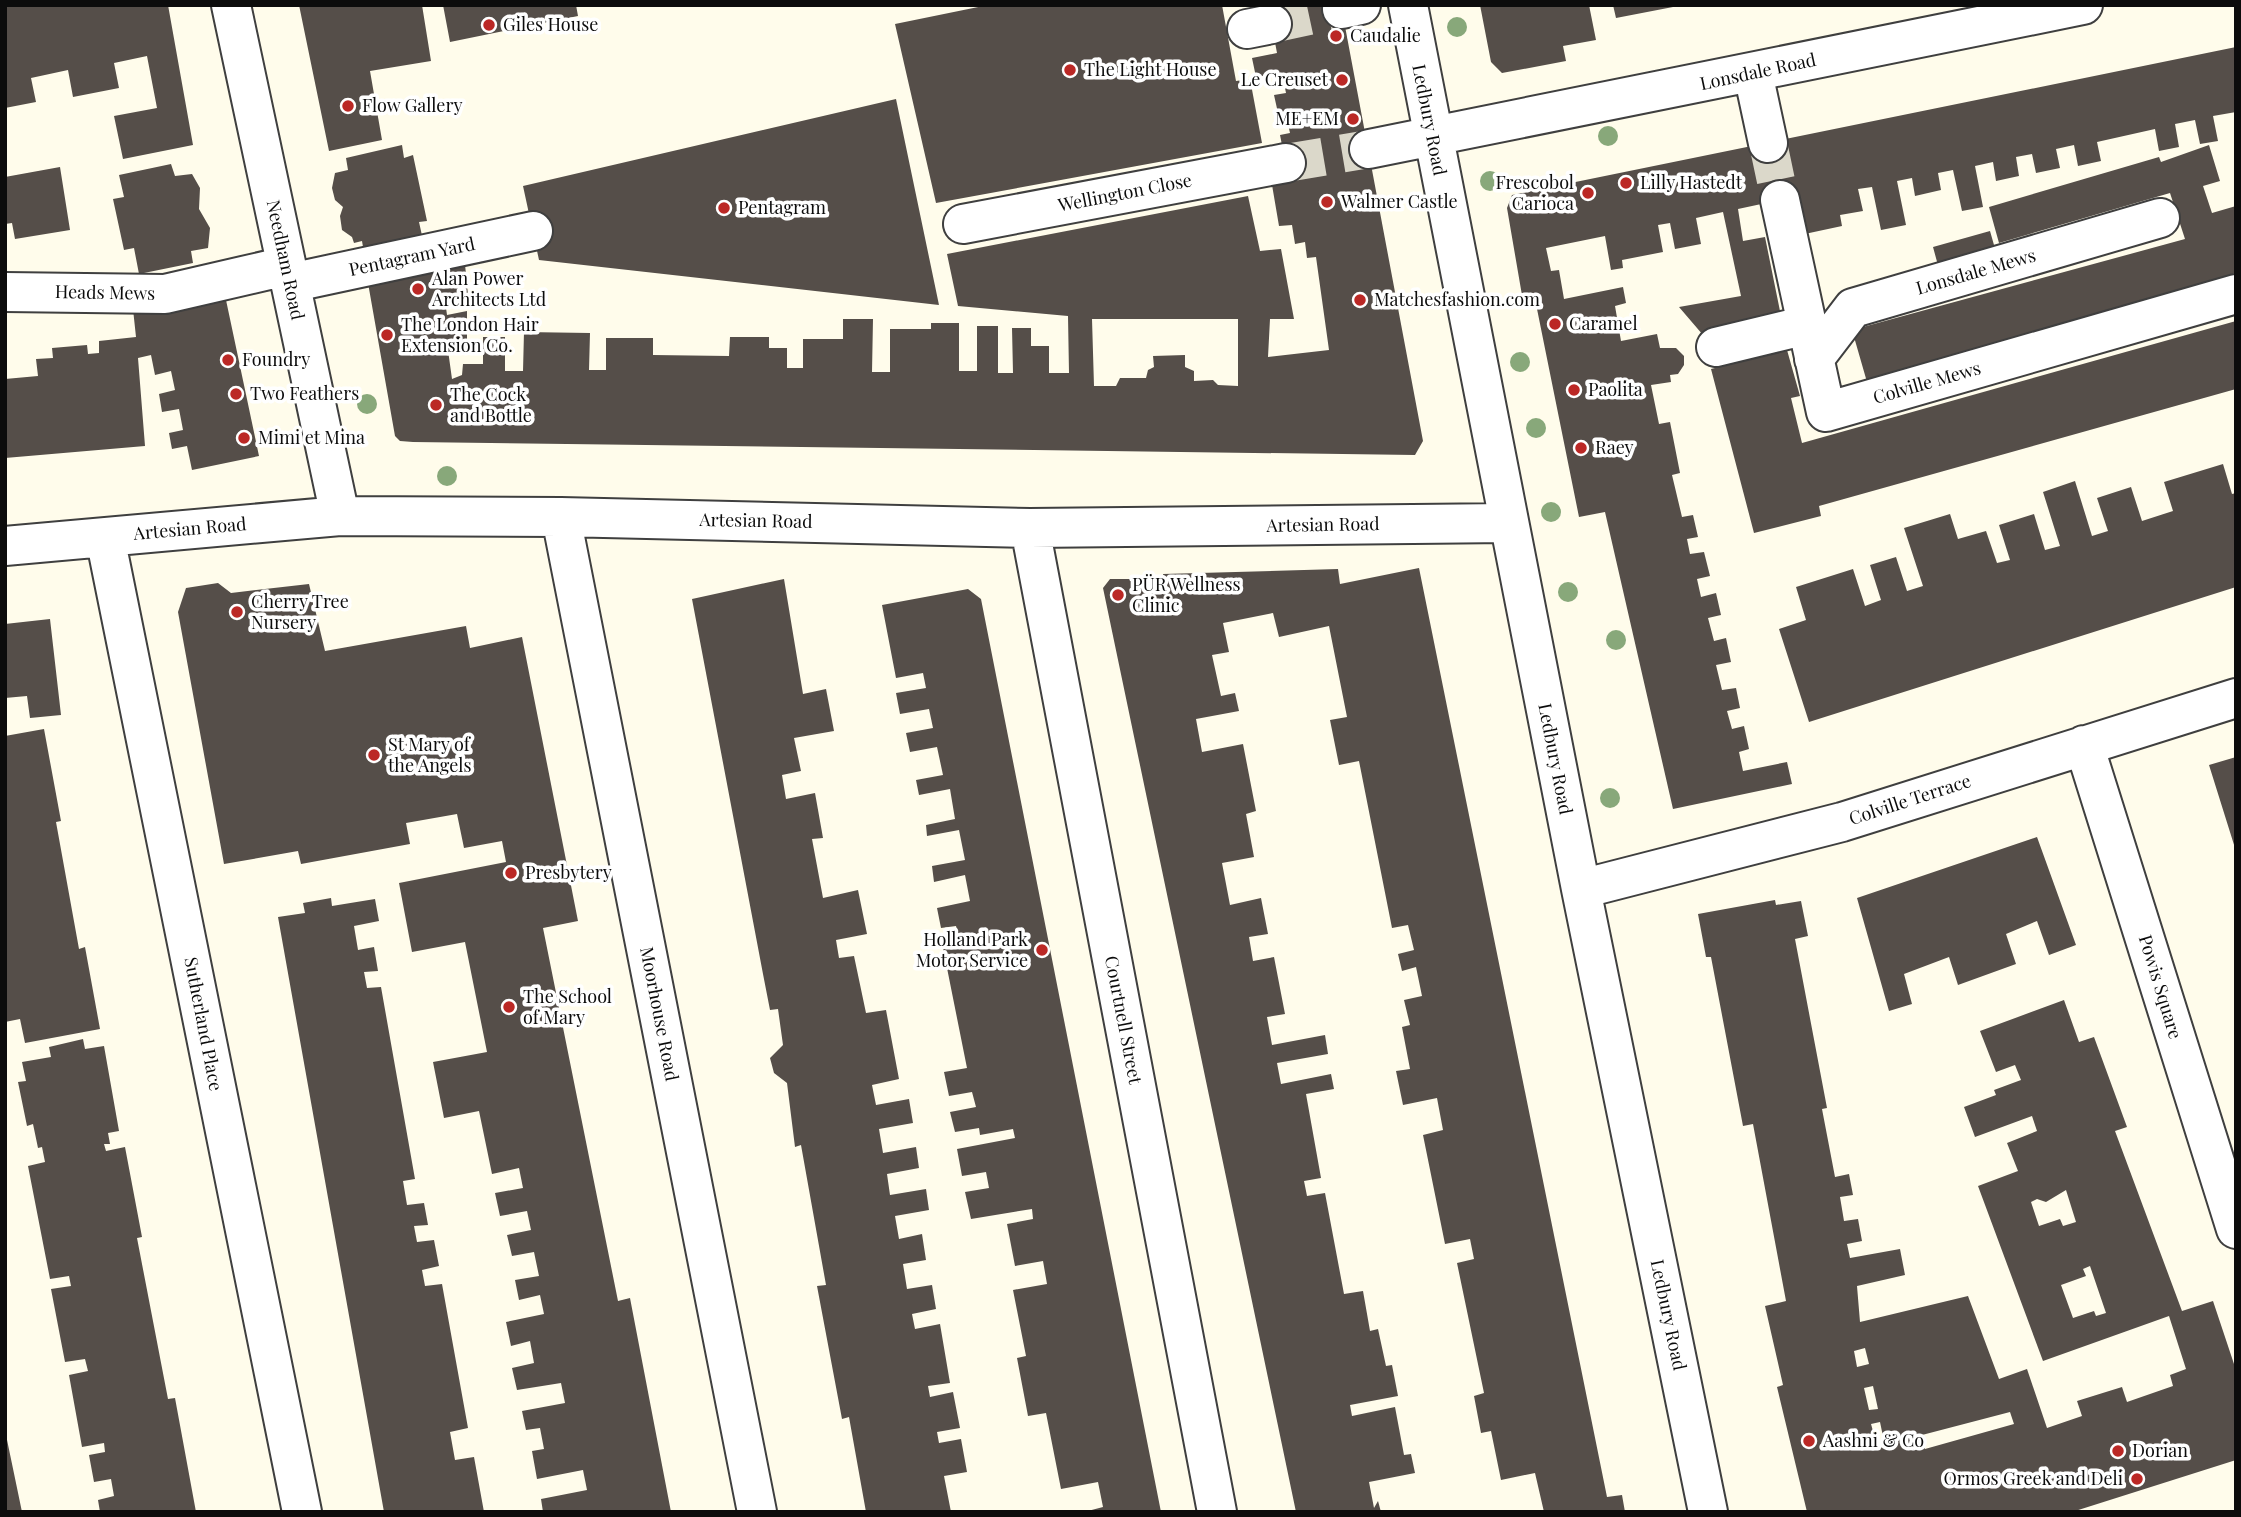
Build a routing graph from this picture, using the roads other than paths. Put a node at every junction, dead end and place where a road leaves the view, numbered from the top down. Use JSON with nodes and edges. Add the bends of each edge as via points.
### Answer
{"nodes":[{"id":1,"x":231,"y":5,"type":"edge"},
{"id":2,"x":1408,"y":5,"type":"edge"},
{"id":3,"x":2083,"y":5,"type":"edge"},
{"id":4,"x":1753,"y":73,"type":"junction"},
{"id":5,"x":1432,"y":138,"type":"junction"},
{"id":6,"x":1768,"y":143,"type":"tunnel mouth"},
{"id":7,"x":1369,"y":149,"type":"tunnel mouth"},
{"id":8,"x":1286,"y":163,"type":"tunnel mouth"},
{"id":9,"x":1780,"y":200,"type":"tunnel mouth"},
{"id":10,"x":2160,"y":218,"type":"dead end"},
{"id":11,"x":963,"y":224,"type":"dead end"},
{"id":12,"x":533,"y":231,"type":"dead end"},
{"id":13,"x":288,"y":274,"type":"junction"},
{"id":14,"x":5,"y":292,"type":"edge"},
{"id":15,"x":2236,"y":295,"type":"edge"},
{"id":16,"x":1811,"y":342,"type":"junction"},
{"id":17,"x":1716,"y":347,"type":"dead end"},
{"id":18,"x":340,"y":516,"type":"junction"},
{"id":19,"x":561,"y":517,"type":"junction"},
{"id":20,"x":1508,"y":523,"type":"junction"},
{"id":21,"x":1030,"y":528,"type":"junction"},
{"id":22,"x":105,"y":537,"type":"junction"},
{"id":23,"x":5,"y":546,"type":"edge"},
{"id":24,"x":2236,"y":698,"type":"edge"},
{"id":25,"x":2084,"y":745,"type":"junction"},
{"id":26,"x":1581,"y":889,"type":"junction"},
{"id":27,"x":2236,"y":1229,"type":"edge"},
{"id":28,"x":302,"y":1512,"type":"edge"},
{"id":29,"x":757,"y":1512,"type":"edge"},
{"id":30,"x":1217,"y":1512,"type":"edge"},
{"id":31,"x":1708,"y":1512,"type":"edge"}],
"edges":[{"from":1,"to":13,"type":"street","name":"Needham Road"},
{"from":2,"to":5,"type":"street","name":"Ledbury Road"},
{"from":3,"to":4,"type":"street","name":"Lonsdale Road"},
{"from":4,"to":5,"type":"street","name":"Lonsdale Road"},
{"from":4,"to":6,"type":"street"},
{"from":5,"to":7,"type":"street"},
{"from":5,"to":20,"type":"street","name":"Ledbury Road"},
{"from":8,"to":11,"type":"street","name":"Wellington Close"},
{"from":9,"to":16,"type":"street","name":"Colville Mews"},
{"from":10,"to":16,"type":"street","name":"Lonsdale Mews","via":[[1853,308]]},
{"from":12,"to":13,"type":"street","name":"Pentagram Yard"},
{"from":13,"to":14,"type":"street","name":"Heads Mews","via":[[165,294]]},
{"from":13,"to":18,"type":"street","name":"Needham Road"},
{"from":15,"to":16,"type":"street","name":"Colville Mews","via":[[1826,412]]},
{"from":16,"to":17,"type":"street"},
{"from":18,"to":19,"type":"street","name":"Artesian Road"},
{"from":18,"to":22,"type":"street","name":"Artesian Road"},
{"from":19,"to":21,"type":"street","name":"Artesian Road"},
{"from":19,"to":29,"type":"street","name":"Moorhouse Road"},
{"from":20,"to":21,"type":"street","name":"Artesian Road"},
{"from":20,"to":26,"type":"street","name":"Ledbury Road"},
{"from":21,"to":30,"type":"street","name":"Courtnell Street"},
{"from":22,"to":23,"type":"street","name":"Artesian Road"},
{"from":22,"to":28,"type":"street","name":"Sutherland Place"},
{"from":24,"to":25,"type":"street","name":"Colville Terrace"},
{"from":25,"to":26,"type":"street","name":"Colville Terrace","via":[[1842,822]]},
{"from":25,"to":27,"type":"street","name":"Powis Square"},
{"from":26,"to":31,"type":"street","name":"Ledbury Road"}]}
